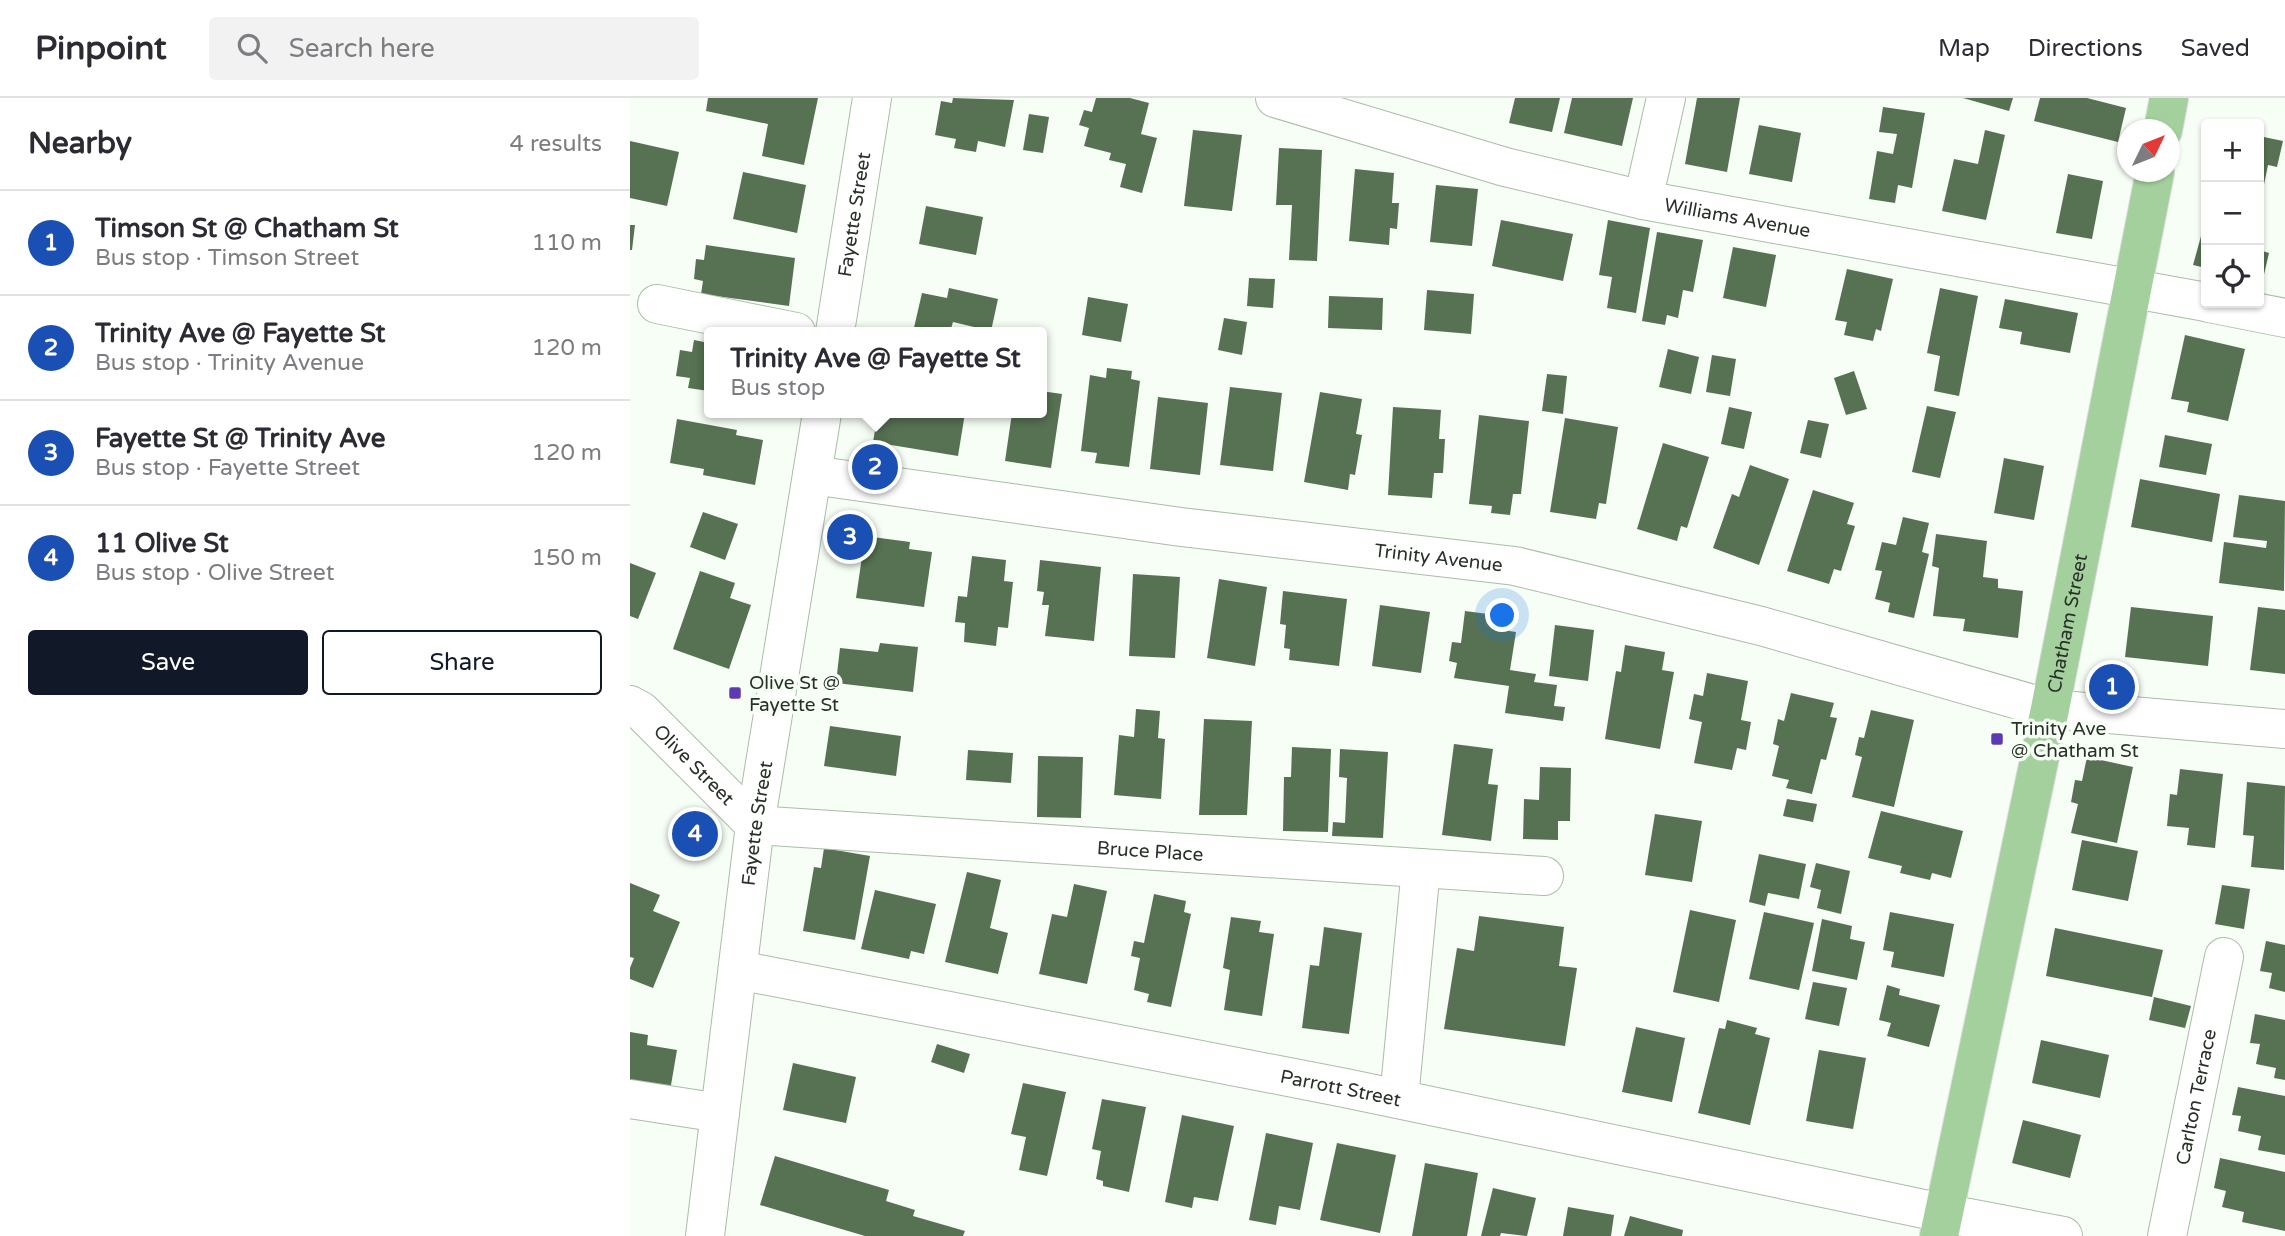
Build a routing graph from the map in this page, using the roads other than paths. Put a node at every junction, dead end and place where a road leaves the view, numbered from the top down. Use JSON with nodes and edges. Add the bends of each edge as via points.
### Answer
{"nodes":[{"id":1,"x":872,"y":98,"type":"edge"},
{"id":2,"x":1275,"y":98,"type":"edge"},
{"id":3,"x":1666,"y":98,"type":"edge"},
{"id":4,"x":2169,"y":98,"type":"edge"},
{"id":5,"x":1337,"y":107,"type":"edge"},
{"id":6,"x":2165,"y":119,"type":"edge"},
{"id":7,"x":2153,"y":182,"type":"edge"},
{"id":8,"x":1643,"y":200,"type":"junction"},
{"id":9,"x":2132,"y":288,"type":"junction"},
{"id":10,"x":2201,"y":301,"type":"edge"},
{"id":11,"x":657,"y":304,"type":"dead end"},
{"id":12,"x":2237,"y":308,"type":"edge"},
{"id":13,"x":2285,"y":318,"type":"edge"},
{"id":14,"x":771,"y":327,"type":"edge"},
{"id":15,"x":836,"y":327,"type":"edge"},
{"id":16,"x":821,"y":418,"type":"edge"},
{"id":17,"x":812,"y":475,"type":"junction"},
{"id":18,"x":630,"y":705,"type":"edge"},
{"id":19,"x":2050,"y":709,"type":"junction"},
{"id":20,"x":2285,"y":729,"type":"edge"},
{"id":21,"x":755,"y":825,"type":"junction"},
{"id":22,"x":1421,"y":868,"type":"junction"},
{"id":23,"x":1544,"y":876,"type":"dead end"},
{"id":24,"x":2224,"y":957,"type":"dead end"},
{"id":25,"x":738,"y":970,"type":"junction"},
{"id":26,"x":630,"y":1099,"type":"edge"},
{"id":27,"x":1399,"y":1099,"type":"junction"},
{"id":28,"x":720,"y":1113,"type":"junction"},
{"id":29,"x":1941,"y":1225,"type":"edge"},
{"id":30,"x":705,"y":1234,"type":"edge"},
{"id":31,"x":2063,"y":1236,"type":"edge"},
{"id":32,"x":2167,"y":1236,"type":"edge"}],
"edges":[{"from":1,"to":15,"type":"street","name":"Fayette Street"},
{"from":2,"to":5,"type":"street","name":"Williams Avenue"},
{"from":3,"to":8,"type":"street"},
{"from":4,"to":6,"type":"main road"},
{"from":5,"to":8,"type":"street","name":"Williams Avenue","via":[[1505,167]]},
{"from":7,"to":9,"type":"main road","name":"Chatham Street"},
{"from":8,"to":9,"type":"street","name":"Williams Avenue"},
{"from":9,"to":10,"type":"street","name":"Williams Avenue"},
{"from":9,"to":19,"type":"main road","name":"Chatham Street"},
{"from":11,"to":14,"type":"street"},
{"from":12,"to":13,"type":"street","name":"Williams Avenue"},
{"from":16,"to":17,"type":"street","name":"Fayette Street"},
{"from":17,"to":19,"type":"street","name":"Trinity Avenue","via":[[1181,527],[1515,566],[1761,626]]},
{"from":17,"to":21,"type":"street","name":"Fayette Street"},
{"from":18,"to":21,"type":"street","name":"Olive Street"},
{"from":19,"to":20,"type":"street","name":"Trinity Avenue"},
{"from":19,"to":29,"type":"main road","name":"Chatham Street"},
{"from":21,"to":22,"type":"street","name":"Bruce Place"},
{"from":21,"to":25,"type":"street","name":"Fayette Street"},
{"from":22,"to":23,"type":"street","name":"Bruce Place"},
{"from":22,"to":27,"type":"street"},
{"from":24,"to":32,"type":"street","name":"Carlton Terrace"},
{"from":25,"to":27,"type":"street","name":"Parrott Street"},
{"from":25,"to":28,"type":"street","name":"Fayette Street"},
{"from":26,"to":28,"type":"street"},
{"from":27,"to":29,"type":"street","name":"Parrott Street"},
{"from":28,"to":30,"type":"street","name":"Fayette Street"},
{"from":29,"to":31,"type":"street","name":"Parrott Street"}]}
